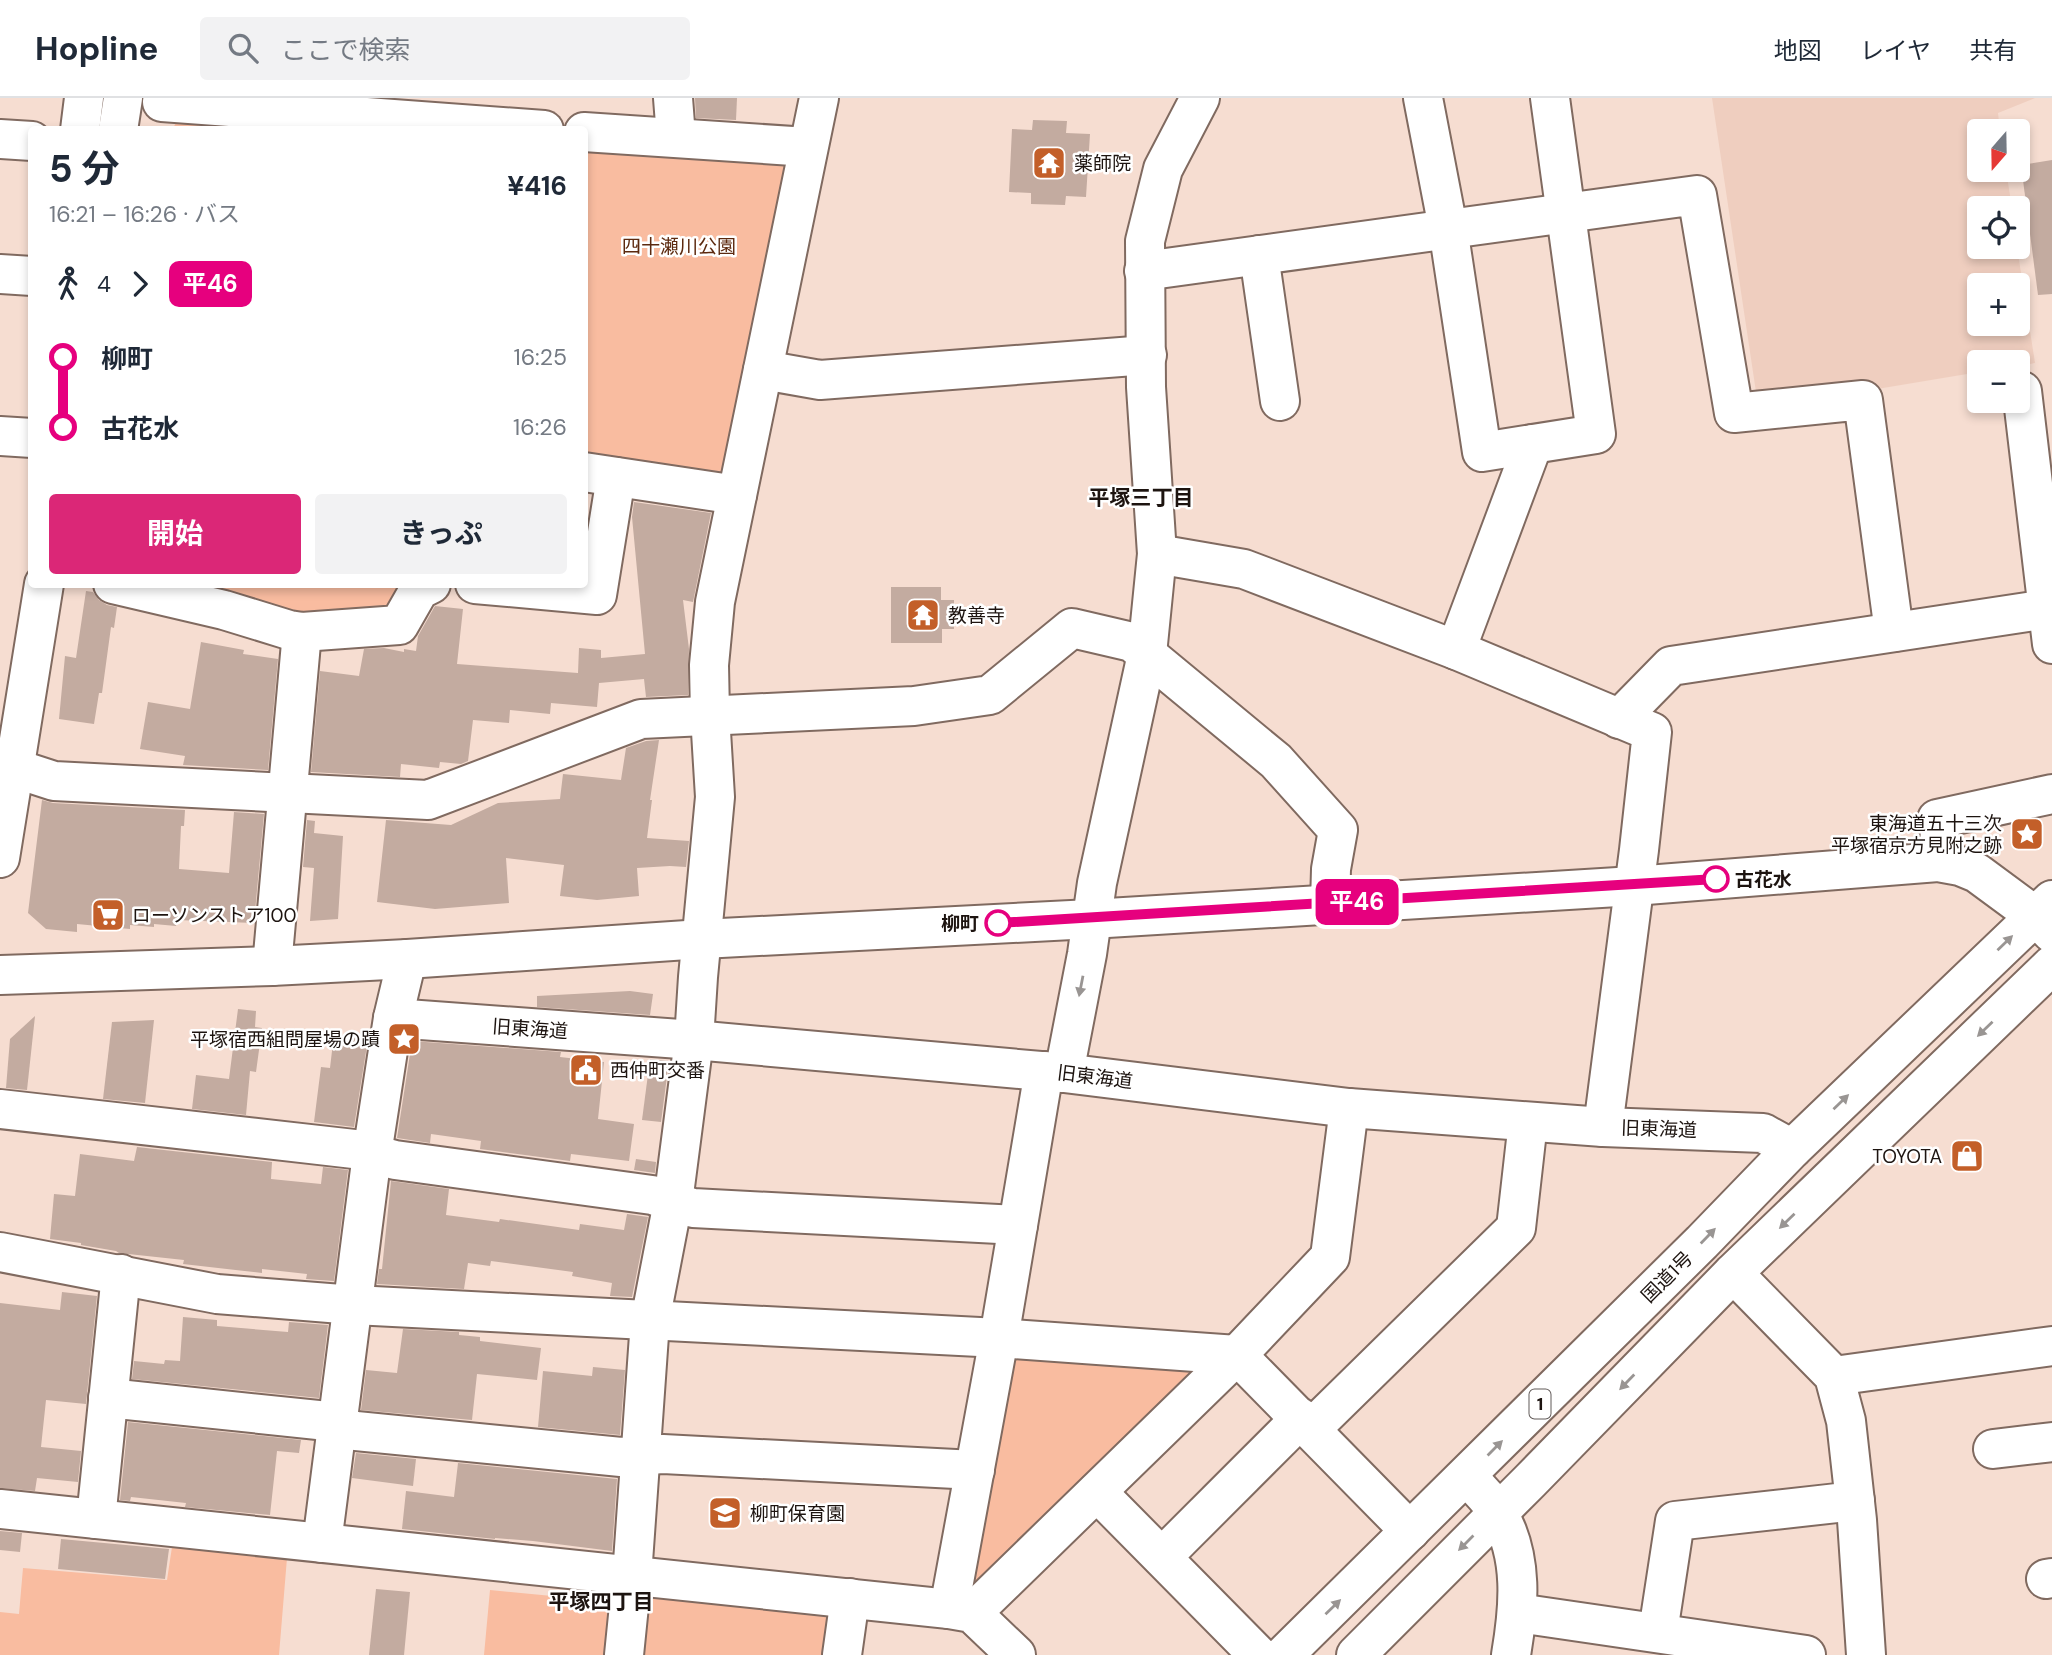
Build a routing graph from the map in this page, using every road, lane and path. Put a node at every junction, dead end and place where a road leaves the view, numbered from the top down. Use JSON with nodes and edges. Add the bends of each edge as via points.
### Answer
{"nodes":[{"id":1,"x":84,"y":98,"type":"edge"},
{"id":2,"x":123,"y":98,"type":"edge"},
{"id":3,"x":673,"y":98,"type":"edge"},
{"id":4,"x":818,"y":98,"type":"edge"},
{"id":5,"x":1200,"y":98,"type":"edge"},
{"id":6,"x":1423,"y":98,"type":"edge"},
{"id":7,"x":1550,"y":98,"type":"edge"},
{"id":8,"x":161,"y":110,"type":"edge"},
{"id":9,"x":494,"y":112,"type":"edge"},
{"id":10,"x":80,"y":126,"type":"edge"},
{"id":11,"x":119,"y":126,"type":"edge"},
{"id":12,"x":533,"y":126,"type":"edge"},
{"id":13,"x":588,"y":132,"type":"edge"},
{"id":14,"x":676,"y":137,"type":"junction"},
{"id":15,"x":0,"y":139,"type":"edge"},
{"id":16,"x":28,"y":141,"type":"edge"},
{"id":17,"x":808,"y":146,"type":"junction"},
{"id":18,"x":1566,"y":212,"type":"junction"},
{"id":19,"x":1448,"y":228,"type":"junction"},
{"id":20,"x":1259,"y":255,"type":"junction"},
{"id":21,"x":1144,"y":271,"type":"junction"},
{"id":22,"x":0,"y":274,"type":"edge"},
{"id":23,"x":28,"y":276,"type":"edge"},
{"id":24,"x":1147,"y":355,"type":"junction"},
{"id":25,"x":763,"y":370,"type":"junction"},
{"id":26,"x":1280,"y":401,"type":"dead end"},
{"id":27,"x":2025,"y":413,"type":"edge"},
{"id":28,"x":0,"y":436,"type":"edge"},
{"id":29,"x":28,"y":438,"type":"edge"},
{"id":30,"x":1533,"y":444,"type":"junction"},
{"id":31,"x":600,"y":474,"type":"edge"},
{"id":32,"x":737,"y":495,"type":"junction"},
{"id":33,"x":1157,"y":554,"type":"junction"},
{"id":34,"x":43,"y":588,"type":"edge"},
{"id":35,"x":130,"y":588,"type":"edge"},
{"id":36,"x":423,"y":588,"type":"edge"},
{"id":37,"x":519,"y":588,"type":"edge"},
{"id":38,"x":2050,"y":627,"type":"edge"},
{"id":39,"x":302,"y":632,"type":"junction"},
{"id":40,"x":1894,"y":632,"type":"junction"},
{"id":41,"x":1456,"y":650,"type":"junction"},
{"id":42,"x":1147,"y":654,"type":"junction"},
{"id":43,"x":710,"y":715,"type":"junction"},
{"id":44,"x":1619,"y":719,"type":"junction"},
{"id":45,"x":7,"y":768,"type":"edge"},
{"id":46,"x":286,"y":792,"type":"junction"},
{"id":47,"x":2052,"y":794,"type":"edge"},
{"id":48,"x":0,"y":859,"type":"edge"},
{"id":49,"x":1938,"y":862,"type":"junction"},
{"id":50,"x":1634,"y":886,"type":"junction"},
{"id":51,"x":1330,"y":904,"type":"junction"},
{"id":52,"x":2046,"y":916,"type":"edge"},
{"id":53,"x":1091,"y":919,"type":"junction"},
{"id":54,"x":702,"y":939,"type":"junction"},
{"id":55,"x":407,"y":959,"type":"junction"},
{"id":56,"x":2052,"y":965,"type":"edge"},
{"id":57,"x":272,"y":966,"type":"junction"},
{"id":58,"x":0,"y":975,"type":"edge"},
{"id":59,"x":393,"y":1018,"type":"junction"},
{"id":60,"x":694,"y":1040,"type":"junction"},
{"id":61,"x":1054,"y":1072,"type":"junction"},
{"id":62,"x":1349,"y":1108,"type":"junction"},
{"id":63,"x":0,"y":1109,"type":"edge"},
{"id":64,"x":1528,"y":1122,"type":"junction"},
{"id":65,"x":1603,"y":1127,"type":"junction"},
{"id":66,"x":1793,"y":1149,"type":"junction"},
{"id":67,"x":372,"y":1154,"type":"junction"},
{"id":68,"x":673,"y":1202,"type":"junction"},
{"id":69,"x":1018,"y":1225,"type":"junction"},
{"id":70,"x":0,"y":1252,"type":"edge"},
{"id":71,"x":1733,"y":1273,"type":"junction"},
{"id":72,"x":121,"y":1274,"type":"junction"},
{"id":73,"x":354,"y":1305,"type":"junction"},
{"id":74,"x":650,"y":1321,"type":"junction"},
{"id":75,"x":999,"y":1338,"type":"junction"},
{"id":76,"x":2052,"y":1346,"type":"edge"},
{"id":77,"x":1237,"y":1354,"type":"junction"},
{"id":78,"x":1834,"y":1376,"type":"junction"},
{"id":79,"x":108,"y":1398,"type":"junction"},
{"id":80,"x":1306,"y":1424,"type":"junction"},
{"id":81,"x":338,"y":1426,"type":"junction"},
{"id":82,"x":2052,"y":1442,"type":"edge"},
{"id":83,"x":1993,"y":1449,"type":"dead end"},
{"id":84,"x":640,"y":1456,"type":"junction"},
{"id":85,"x":975,"y":1470,"type":"junction"},
{"id":86,"x":1467,"y":1476,"type":"junction"},
{"id":87,"x":1097,"y":1492,"type":"junction"},
{"id":88,"x":1855,"y":1502,"type":"junction"},
{"id":89,"x":0,"y":1509,"type":"edge"},
{"id":90,"x":1498,"y":1512,"type":"junction"},
{"id":91,"x":96,"y":1519,"type":"junction"},
{"id":92,"x":1410,"y":1531,"type":"junction"},
{"id":93,"x":322,"y":1543,"type":"junction"},
{"id":94,"x":1162,"y":1556,"type":"junction"},
{"id":95,"x":632,"y":1576,"type":"junction"},
{"id":96,"x":850,"y":1598,"type":"junction"},
{"id":97,"x":961,"y":1611,"type":"junction"},
{"id":98,"x":1518,"y":1613,"type":"junction"},
{"id":99,"x":1658,"y":1632,"type":"junction"},
{"id":100,"x":1750,"y":1650,"type":"edge"},
{"id":101,"x":624,"y":1655,"type":"edge"},
{"id":102,"x":842,"y":1655,"type":"edge"},
{"id":103,"x":1016,"y":1655,"type":"edge"},
{"id":104,"x":1258,"y":1655,"type":"edge"},
{"id":105,"x":1284,"y":1655,"type":"edge"},
{"id":106,"x":1356,"y":1655,"type":"edge"},
{"id":107,"x":1511,"y":1655,"type":"edge"},
{"id":108,"x":1806,"y":1655,"type":"edge"},
{"id":109,"x":1866,"y":1655,"type":"edge"}],
"edges":[{"from":1,"to":10,"type":"main road"},
{"from":2,"to":11,"type":"main road"},
{"from":3,"to":14,"type":"main road"},
{"from":4,"to":17,"type":"main road"},
{"from":5,"to":21,"type":"main road","via":[[1163,169],[1145,241]]},
{"from":6,"to":19,"type":"main road"},
{"from":7,"to":18,"type":"main road"},
{"from":8,"to":9,"type":"main road"},
{"from":9,"to":12,"type":"main road"},
{"from":13,"to":14,"type":"main road"},
{"from":14,"to":17,"type":"main road"},
{"from":15,"to":16,"type":"main road"},
{"from":17,"to":25,"type":"main road"},
{"from":18,"to":19,"type":"main road"},
{"from":18,"to":30,"type":"main road","via":[[1596,434]]},
{"from":18,"to":40,"type":"main road","via":[[1696,195],[1734,413],[1863,400]]},
{"from":19,"to":20,"type":"main road"},
{"from":19,"to":30,"type":"main road","via":[[1482,452]]},
{"from":20,"to":21,"type":"main road"},
{"from":20,"to":26,"type":"main road"},
{"from":21,"to":24,"type":"main road"},
{"from":22,"to":23,"type":"main road"},
{"from":24,"to":25,"type":"main road","via":[[820,380]]},
{"from":24,"to":33,"type":"main road"},
{"from":25,"to":32,"type":"main road"},
{"from":27,"to":38,"type":"main road"},
{"from":28,"to":29,"type":"main road"},
{"from":30,"to":41,"type":"main road"},
{"from":31,"to":32,"type":"main road"},
{"from":31,"to":37,"type":"main road","via":[[597,595]]},
{"from":32,"to":43,"type":"main road","via":[[715,602]]},
{"from":33,"to":41,"type":"main road","via":[[1244,569]]},
{"from":33,"to":42,"type":"main road"},
{"from":34,"to":45,"type":"main road"},
{"from":35,"to":39,"type":"main road"},
{"from":36,"to":39,"type":"main road","via":[[399,625]]},
{"from":38,"to":40,"type":"main road"},
{"from":39,"to":46,"type":"main road"},
{"from":40,"to":44,"type":"main road","via":[[1671,666]]},
{"from":41,"to":44,"type":"main road"},
{"from":42,"to":43,"type":"main road","via":[[1132,642],[1072,628],[990,695],[914,706]]},
{"from":42,"to":51,"type":"main road","via":[[1276,761],[1338,830]]},
{"from":42,"to":53,"type":"main road"},
{"from":43,"to":46,"type":"main road","via":[[640,719],[429,800]]},
{"from":43,"to":54,"type":"main road","via":[[715,797]]},
{"from":44,"to":50,"type":"main road","via":[[1652,732]]},
{"from":45,"to":46,"type":"main road","via":[[54,780]]},
{"from":45,"to":48,"type":"main road"},
{"from":46,"to":57,"type":"main road"},
{"from":47,"to":49,"type":"main road","via":[[1937,819]]},
{"from":49,"to":50,"type":"main road"},
{"from":49,"to":52,"type":"main road","via":[[1977,873]]},
{"from":50,"to":51,"type":"main road"},
{"from":50,"to":65,"type":"main road"},
{"from":51,"to":53,"type":"main road"},
{"from":66,"to":52,"type":"main road","name":"国道1号","number":"1","one_way":true},
{"from":53,"to":54,"type":"main road"},
{"from":53,"to":61,"type":"main road","one_way":true,"via":[[1087,954]]},
{"from":54,"to":55,"type":"main road"},
{"from":54,"to":60,"type":"main road"},
{"from":55,"to":57,"type":"main road"},
{"from":55,"to":59,"type":"main road"},
{"from":56,"to":71,"type":"main road","one_way":true},
{"from":57,"to":58,"type":"main road"},
{"from":59,"to":60,"type":"main road","name":"旧東海道"},
{"from":59,"to":67,"type":"main road"},
{"from":60,"to":61,"type":"main road","name":"旧東海道"},
{"from":60,"to":68,"type":"main road"},
{"from":61,"to":62,"type":"main road","name":"旧東海道"},
{"from":61,"to":69,"type":"main road"},
{"from":62,"to":64,"type":"main road","name":"旧東海道"},
{"from":62,"to":77,"type":"main road","via":[[1330,1257]]},
{"from":63,"to":67,"type":"main road"},
{"from":64,"to":65,"type":"main road","name":"旧東海道"},
{"from":64,"to":80,"type":"main road","via":[[1516,1228]]},
{"from":65,"to":66,"type":"main road","name":"旧東海道","via":[[1763,1133]]},
{"from":86,"to":66,"type":"main road","name":"国道1号","number":"1","one_way":true},
{"from":67,"to":68,"type":"main road","via":[[652,1195]]},
{"from":67,"to":73,"type":"main road"},
{"from":68,"to":69,"type":"main road","via":[[693,1208]]},
{"from":68,"to":74,"type":"main road"},
{"from":69,"to":75,"type":"main road"},
{"from":70,"to":72,"type":"main road"},
{"from":71,"to":78,"type":"main road"},
{"from":71,"to":90,"type":"main road","one_way":true},
{"from":72,"to":73,"type":"main road","via":[[217,1294]]},
{"from":72,"to":79,"type":"main road"},
{"from":73,"to":74,"type":"main road"},
{"from":73,"to":81,"type":"main road"},
{"from":74,"to":75,"type":"main road"},
{"from":74,"to":84,"type":"main road"},
{"from":75,"to":77,"type":"main road"},
{"from":75,"to":85,"type":"main road"},
{"from":76,"to":78,"type":"main road"},
{"from":77,"to":80,"type":"main road"},
{"from":77,"to":87,"type":"main road"},
{"from":78,"to":88,"type":"main road","via":[[1846,1420]]},
{"from":79,"to":81,"type":"main road","via":[[318,1420]]},
{"from":79,"to":91,"type":"main road"},
{"from":80,"to":92,"type":"main road"},
{"from":80,"to":94,"type":"main road"},
{"from":81,"to":84,"type":"main road"},
{"from":81,"to":93,"type":"main road"},
{"from":82,"to":83,"type":"main road"},
{"from":84,"to":85,"type":"main road"},
{"from":84,"to":95,"type":"main road"},
{"from":85,"to":97,"type":"main road"},
{"from":86,"to":90,"type":"main road"},
{"from":86,"to":92,"type":"main road","name":"国道1号","number":"1"},
{"from":87,"to":94,"type":"main road"},
{"from":87,"to":97,"type":"main road"},
{"from":88,"to":99,"type":"main road","via":[[1675,1521]]},
{"from":88,"to":109,"type":"main road"},
{"from":89,"to":91,"type":"main road"},
{"from":90,"to":98,"type":"main road","via":[[1515,1551]]},
{"from":90,"to":106,"type":"main road","one_way":true},
{"from":91,"to":93,"type":"main road"},
{"from":105,"to":92,"type":"main road","name":"国道1号","number":"1","one_way":true},
{"from":93,"to":95,"type":"main road"},
{"from":94,"to":104,"type":"main road"},
{"from":95,"to":96,"type":"main road"},
{"from":95,"to":101,"type":"main road"},
{"from":96,"to":97,"type":"main road"},
{"from":96,"to":102,"type":"main road"},
{"from":97,"to":103,"type":"main road"},
{"from":98,"to":99,"type":"main road"},
{"from":98,"to":107,"type":"main road"},
{"from":99,"to":100,"type":"main road"},
{"from":100,"to":108,"type":"main road"}]}
